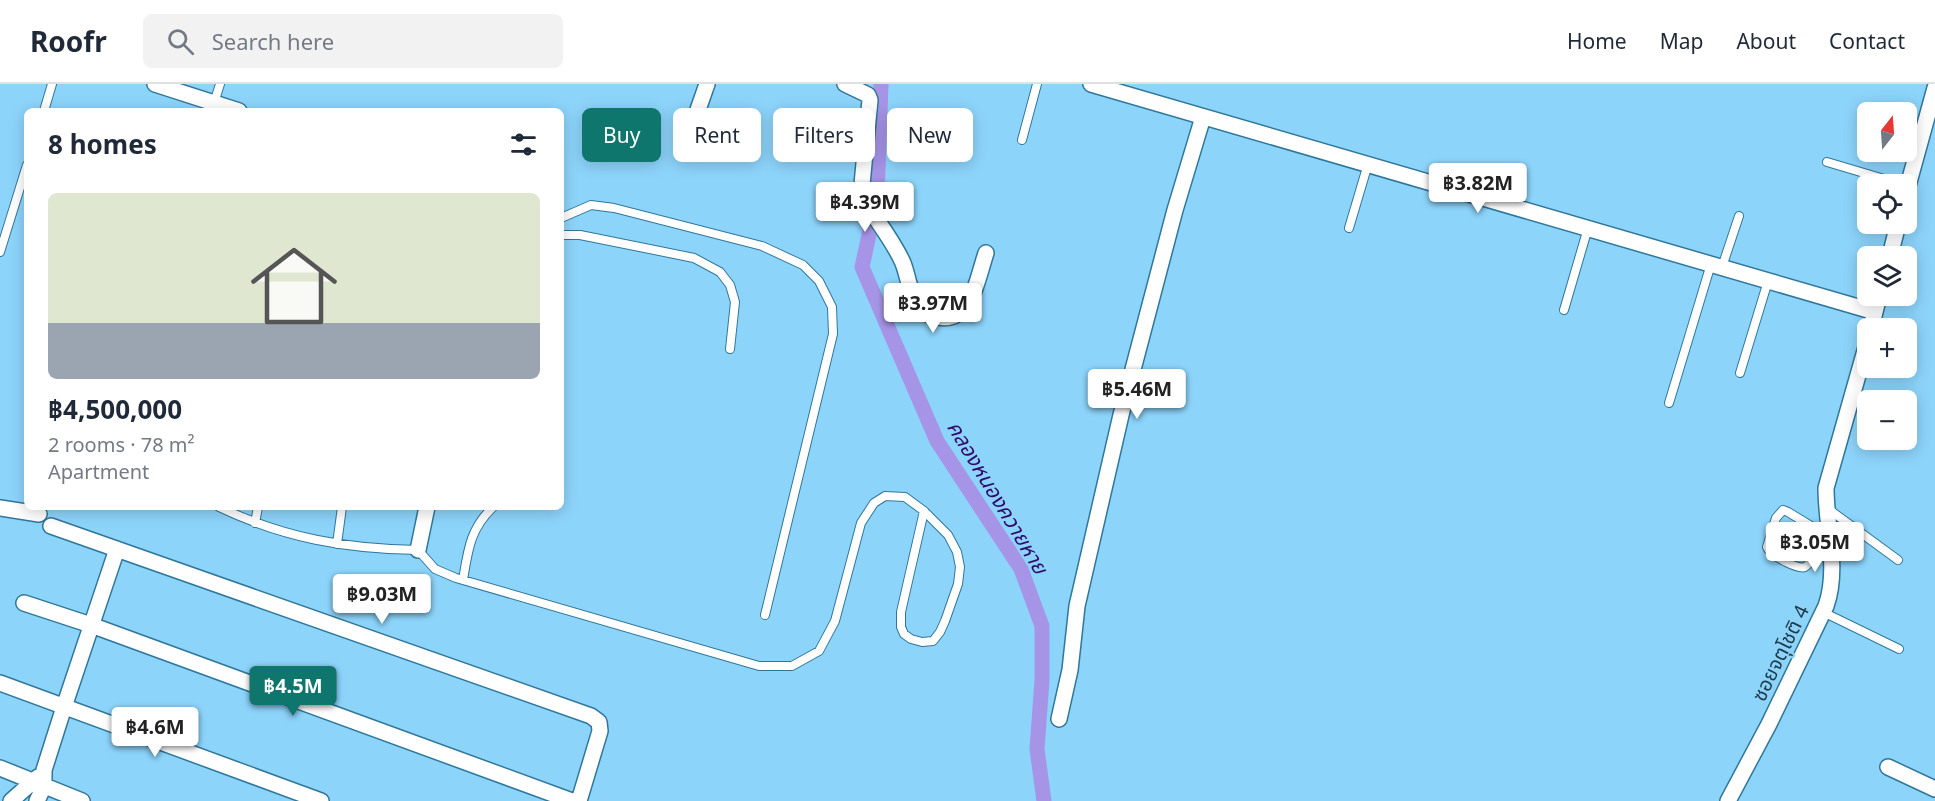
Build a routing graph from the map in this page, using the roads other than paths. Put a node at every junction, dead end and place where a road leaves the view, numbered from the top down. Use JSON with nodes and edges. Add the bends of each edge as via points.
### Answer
{"nodes":[{"id":1,"x":52,"y":84,"type":"edge"},
{"id":2,"x":155,"y":84,"type":"edge"},
{"id":3,"x":220,"y":84,"type":"edge"},
{"id":4,"x":707,"y":84,"type":"edge"},
{"id":5,"x":845,"y":84,"type":"edge"},
{"id":6,"x":1037,"y":84,"type":"edge"},
{"id":7,"x":1091,"y":84,"type":"edge"},
{"id":8,"x":1935,"y":88,"type":"edge"},
{"id":9,"x":214,"y":103,"type":"junction"},
{"id":10,"x":45,"y":108,"type":"edge"},
{"id":11,"x":230,"y":108,"type":"edge"},
{"id":12,"x":699,"y":108,"type":"edge"},
{"id":13,"x":1203,"y":117,"type":"junction"},
{"id":14,"x":1022,"y":141,"type":"dead end"},
{"id":15,"x":1827,"y":162,"type":"dead end"},
{"id":16,"x":1368,"y":164,"type":"junction"},
{"id":17,"x":1863,"y":174,"type":"edge"},
{"id":18,"x":1910,"y":174,"type":"edge"},
{"id":19,"x":24,"y":175,"type":"edge"},
{"id":20,"x":1739,"y":216,"type":"dead end"},
{"id":21,"x":564,"y":217,"type":"edge"},
{"id":22,"x":1349,"y":228,"type":"dead end"},
{"id":23,"x":1588,"y":228,"type":"junction"},
{"id":24,"x":564,"y":235,"type":"edge"},
{"id":25,"x":0,"y":252,"type":"edge"},
{"id":26,"x":986,"y":253,"type":"dead end"},
{"id":27,"x":1717,"y":265,"type":"junction"},
{"id":28,"x":1768,"y":281,"type":"junction"},
{"id":29,"x":1876,"y":306,"type":"edge"},
{"id":30,"x":1564,"y":310,"type":"dead end"},
{"id":31,"x":1875,"y":312,"type":"junction"},
{"id":32,"x":1873,"y":318,"type":"edge"},
{"id":33,"x":730,"y":349,"type":"dead end"},
{"id":34,"x":1740,"y":374,"type":"dead end"},
{"id":35,"x":1857,"y":378,"type":"edge"},
{"id":36,"x":1669,"y":403,"type":"dead end"},
{"id":37,"x":1826,"y":507,"type":"junction"},
{"id":38,"x":0,"y":508,"type":"edge"},
{"id":39,"x":226,"y":510,"type":"edge"},
{"id":40,"x":257,"y":510,"type":"edge"},
{"id":41,"x":342,"y":510,"type":"edge"},
{"id":42,"x":427,"y":510,"type":"edge"},
{"id":43,"x":490,"y":510,"type":"edge"},
{"id":44,"x":924,"y":511,"type":"junction"},
{"id":45,"x":39,"y":514,"type":"dead end"},
{"id":46,"x":255,"y":523,"type":"junction"},
{"id":47,"x":51,"y":526,"type":"dead end"},
{"id":48,"x":1825,"y":533,"type":"junction"},
{"id":49,"x":337,"y":544,"type":"junction"},
{"id":50,"x":117,"y":549,"type":"junction"},
{"id":51,"x":417,"y":550,"type":"junction"},
{"id":52,"x":1898,"y":560,"type":"dead end"},
{"id":53,"x":464,"y":580,"type":"junction"},
{"id":54,"x":24,"y":603,"type":"dead end"},
{"id":55,"x":1823,"y":612,"type":"junction"},
{"id":56,"x":765,"y":615,"type":"dead end"},
{"id":57,"x":91,"y":625,"type":"junction"},
{"id":58,"x":1899,"y":649,"type":"dead end"},
{"id":59,"x":0,"y":683,"type":"edge"},
{"id":60,"x":64,"y":707,"type":"junction"},
{"id":61,"x":1059,"y":718,"type":"dead end"},
{"id":62,"x":1888,"y":767,"type":"dead end"},
{"id":63,"x":0,"y":768,"type":"edge"},
{"id":64,"x":40,"y":779,"type":"junction"},
{"id":65,"x":1935,"y":789,"type":"edge"},
{"id":66,"x":11,"y":801,"type":"edge"},
{"id":67,"x":37,"y":801,"type":"edge"},
{"id":68,"x":82,"y":801,"type":"edge"},
{"id":69,"x":321,"y":801,"type":"edge"},
{"id":70,"x":572,"y":801,"type":"edge"},
{"id":71,"x":579,"y":801,"type":"edge"},
{"id":72,"x":1728,"y":801,"type":"edge"}],
"edges":[{"from":1,"to":10,"type":"lane"},
{"from":2,"to":9,"type":"street"},
{"from":3,"to":9,"type":"lane"},
{"from":4,"to":12,"type":"street"},
{"from":5,"to":26,"type":"street","via":[[868,95],[870,100],[861,195],[903,264],[920,311],[933,318],[950,319],[960,312],[973,295]]},
{"from":6,"to":14,"type":"lane"},
{"from":7,"to":13,"type":"street"},
{"from":8,"to":18,"type":"street"},
{"from":9,"to":11,"type":"street"},
{"from":13,"to":16,"type":"street"},
{"from":13,"to":61,"type":"street","via":[[1121,416],[1077,606],[1070,670]]},
{"from":15,"to":17,"type":"lane"},
{"from":16,"to":22,"type":"lane"},
{"from":16,"to":23,"type":"street"},
{"from":19,"to":25,"type":"lane"},
{"from":20,"to":27,"type":"lane"},
{"from":21,"to":56,"type":"lane","via":[[591,205],[614,208],[762,246],[803,265],[819,281],[832,307],[832,334]]},
{"from":23,"to":27,"type":"street"},
{"from":23,"to":30,"type":"lane"},
{"from":24,"to":33,"type":"lane","via":[[694,258],[720,272],[730,285],[735,302]]},
{"from":27,"to":28,"type":"street"},
{"from":27,"to":36,"type":"lane"},
{"from":28,"to":31,"type":"street"},
{"from":28,"to":34,"type":"lane"},
{"from":29,"to":31,"type":"street"},
{"from":31,"to":32,"type":"street"},
{"from":35,"to":37,"type":"street","name":"ซอยจตุโชติ 4","via":[[1826,488]]},
{"from":37,"to":48,"type":"street","name":"ซอยจตุโชติ 4"},
{"from":37,"to":52,"type":"lane"},
{"from":38,"to":45,"type":"street"},
{"from":39,"to":46,"type":"lane"},
{"from":40,"to":46,"type":"lane"},
{"from":41,"to":49,"type":"lane"},
{"from":42,"to":51,"type":"street"},
{"from":43,"to":53,"type":"lane","via":[[474,532]]},
{"from":44,"to":44,"type":"lane","via":[[901,612],[904,634],[922,642],[933,641],[940,632],[958,584],[960,567],[948,535]]},
{"from":44,"to":53,"type":"lane","via":[[905,496],[885,496],[874,502],[861,523],[835,621],[819,651],[792,666],[759,666]]},
{"from":46,"to":49,"type":"lane"},
{"from":47,"to":50,"type":"street"},
{"from":48,"to":48,"type":"lane","via":[[1783,510],[1776,518],[1767,547],[1769,552],[1802,568],[1810,562]]},
{"from":48,"to":55,"type":"street","name":"ซอยจตุโชติ 4","via":[[1833,579]]},
{"from":49,"to":51,"type":"lane"},
{"from":50,"to":57,"type":"street"},
{"from":50,"to":71,"type":"street","via":[[591,716],[599,722],[600,731]]},
{"from":51,"to":53,"type":"lane","via":[[435,569]]},
{"from":54,"to":57,"type":"street"},
{"from":55,"to":58,"type":"lane"},
{"from":55,"to":72,"type":"street","name":"ซอยจตุโชติ 4"},
{"from":57,"to":60,"type":"street"},
{"from":57,"to":70,"type":"street"},
{"from":59,"to":60,"type":"street"},
{"from":60,"to":64,"type":"street"},
{"from":60,"to":69,"type":"street"},
{"from":62,"to":65,"type":"street"},
{"from":63,"to":64,"type":"street"},
{"from":64,"to":66,"type":"street"},
{"from":64,"to":67,"type":"street"},
{"from":64,"to":68,"type":"street"}]}
